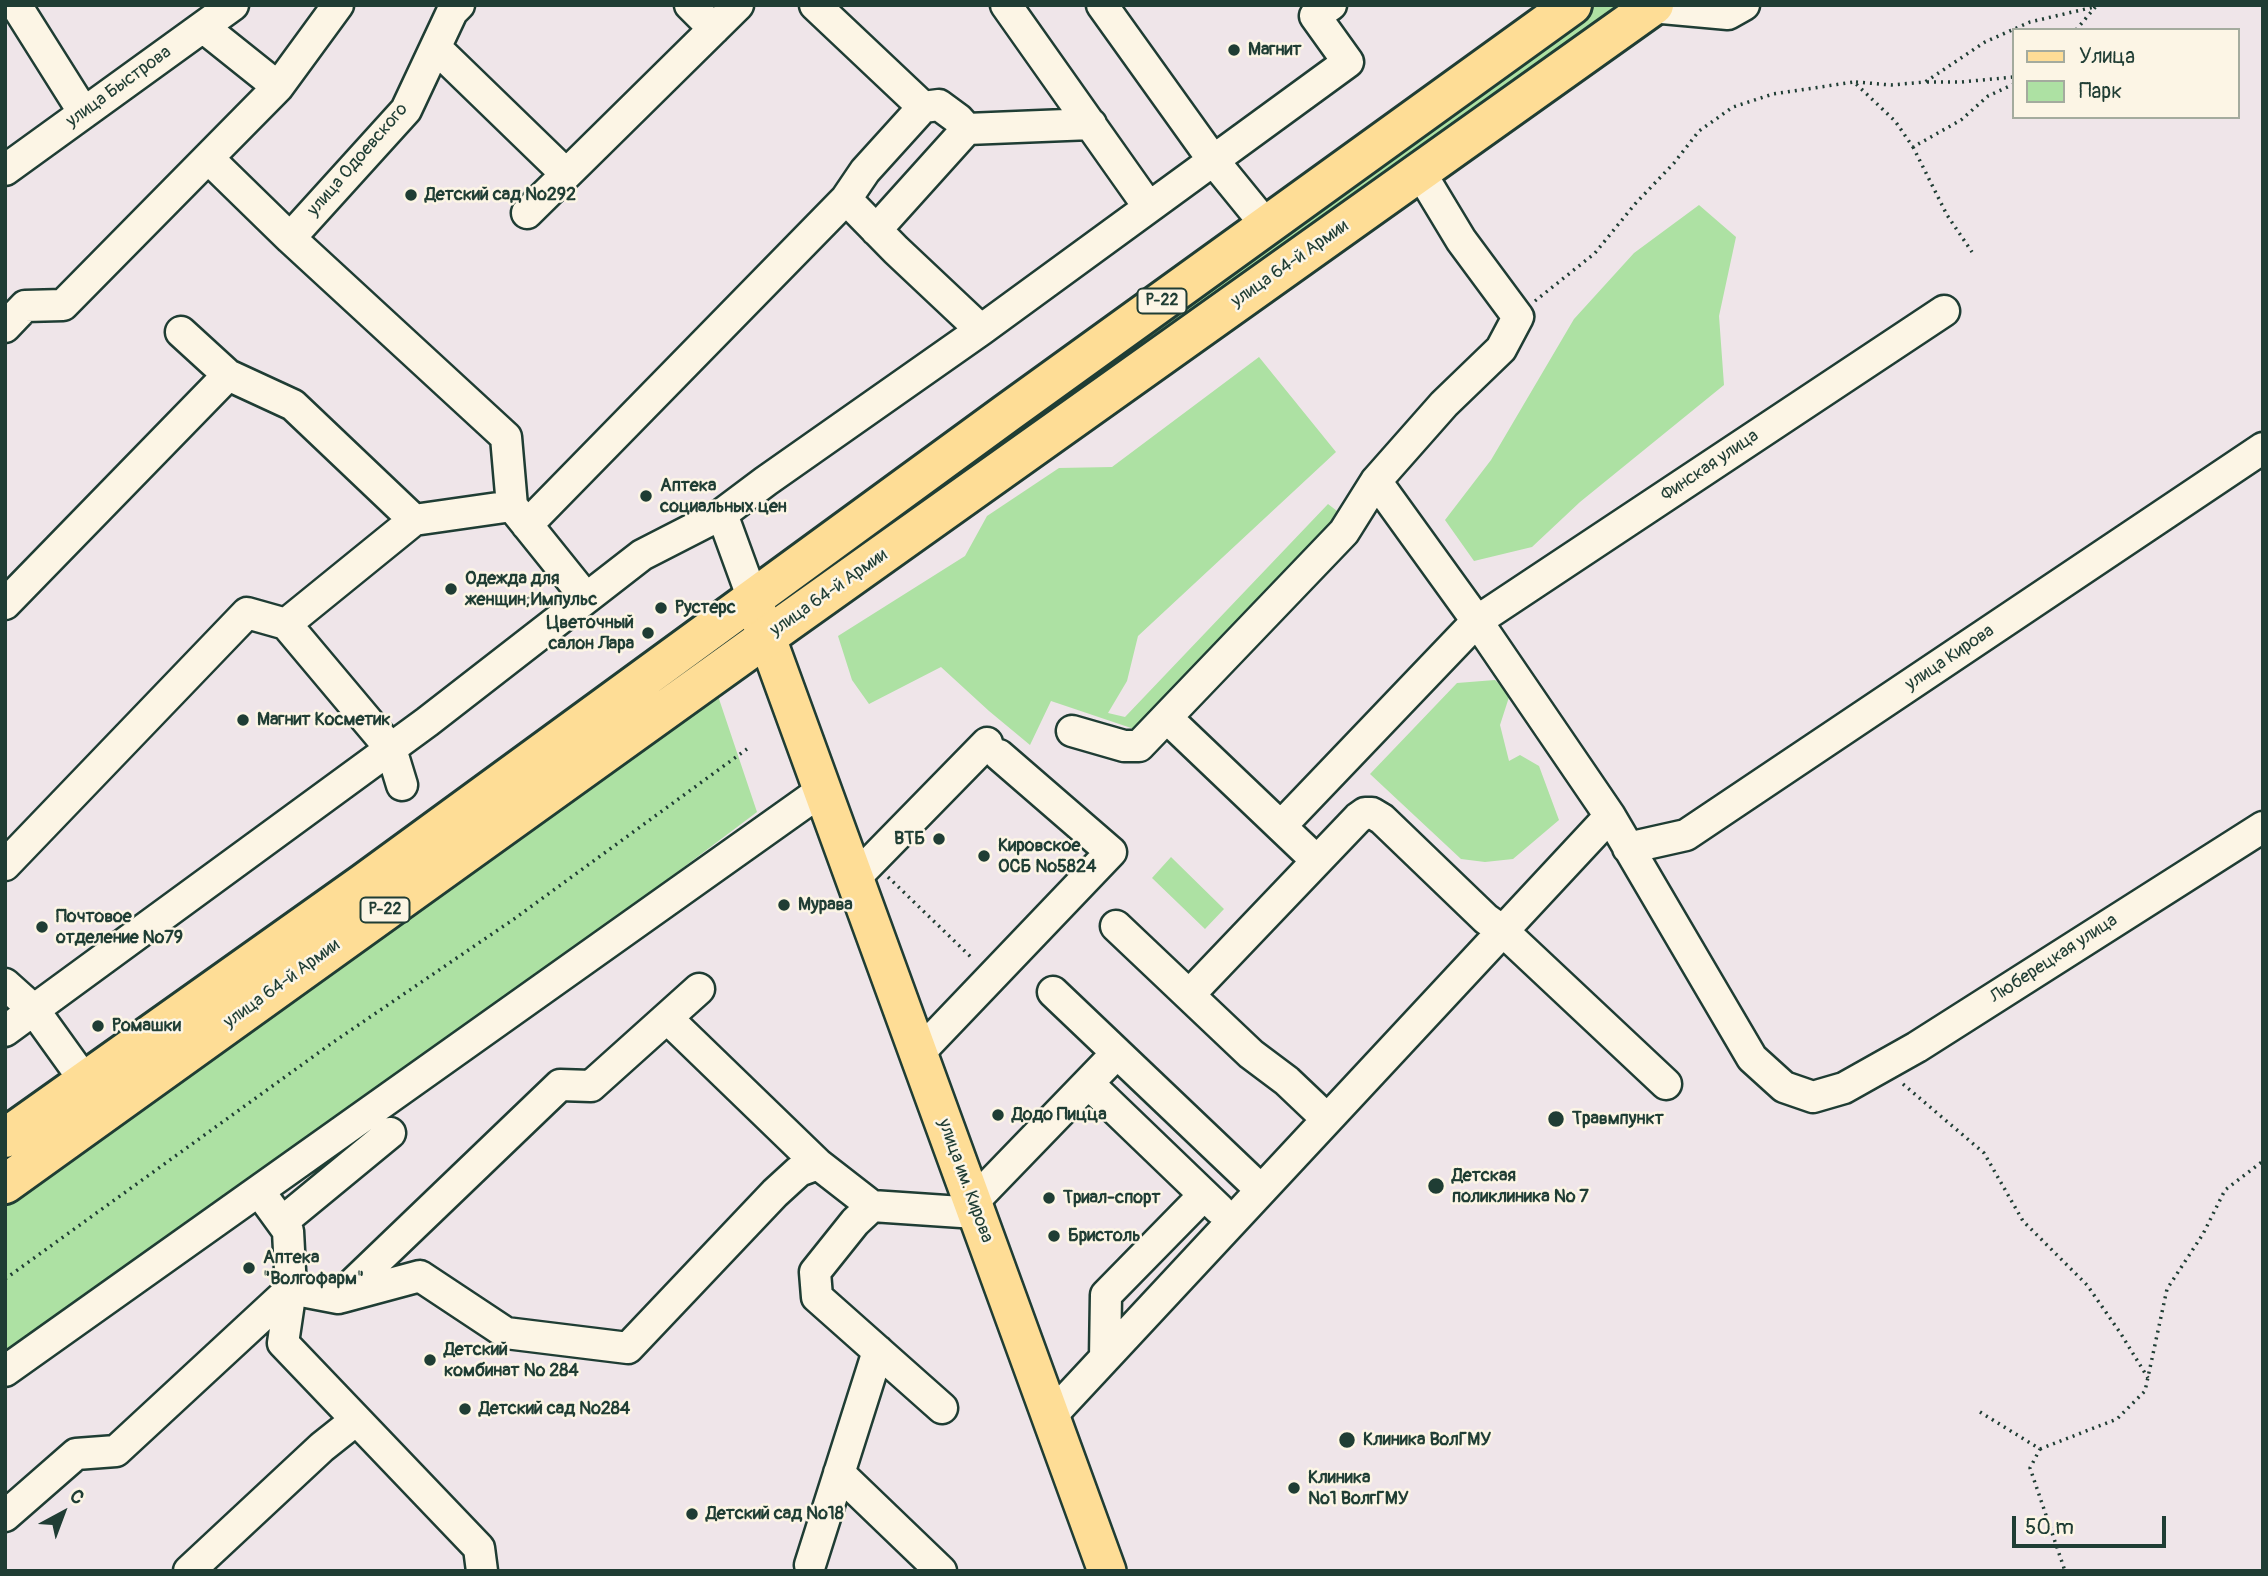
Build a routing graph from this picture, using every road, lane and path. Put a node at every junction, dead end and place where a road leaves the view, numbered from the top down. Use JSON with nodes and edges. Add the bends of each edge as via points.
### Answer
{"nodes":[{"id":1,"x":16,"y":5,"type":"edge"},
{"id":2,"x":233,"y":5,"type":"edge"},
{"id":3,"x":338,"y":5,"type":"edge"},
{"id":4,"x":459,"y":5,"type":"edge"},
{"id":5,"x":690,"y":5,"type":"edge"},
{"id":6,"x":738,"y":5,"type":"edge"},
{"id":7,"x":815,"y":5,"type":"edge"},
{"id":8,"x":1006,"y":5,"type":"edge"},
{"id":9,"x":1102,"y":5,"type":"edge"},
{"id":10,"x":1331,"y":5,"type":"edge"},
{"id":11,"x":1572,"y":5,"type":"edge"},
{"id":12,"x":1744,"y":5,"type":"edge"},
{"id":13,"x":1652,"y":6,"type":"edge"},
{"id":14,"x":2095,"y":6,"type":"edge"},
{"id":15,"x":203,"y":27,"type":"junction"},
{"id":16,"x":2016,"y":28,"type":"edge"},
{"id":17,"x":2078,"y":28,"type":"edge"},
{"id":18,"x":714,"y":29,"type":"junction"},
{"id":19,"x":2012,"y":30,"type":"edge"},
{"id":20,"x":436,"y":48,"type":"junction"},
{"id":21,"x":2012,"y":77,"type":"edge"},
{"id":22,"x":1854,"y":82,"type":"junction"},
{"id":23,"x":1925,"y":82,"type":"junction"},
{"id":24,"x":2012,"y":84,"type":"edge"},
{"id":25,"x":278,"y":87,"type":"junction"},
{"id":26,"x":923,"y":107,"type":"junction"},
{"id":27,"x":84,"y":113,"type":"junction"},
{"id":28,"x":1091,"y":124,"type":"junction"},
{"id":29,"x":967,"y":129,"type":"junction"},
{"id":30,"x":1913,"y":147,"type":"junction"},
{"id":31,"x":208,"y":158,"type":"junction"},
{"id":32,"x":1213,"y":160,"type":"junction"},
{"id":33,"x":5,"y":170,"type":"edge"},
{"id":34,"x":1420,"y":172,"type":"junction"},
{"id":35,"x":566,"y":174,"type":"junction"},
{"id":36,"x":846,"y":199,"type":"junction"},
{"id":37,"x":1147,"y":206,"type":"junction"},
{"id":38,"x":527,"y":213,"type":"dead end"},
{"id":39,"x":1266,"y":225,"type":"junction"},
{"id":40,"x":876,"y":230,"type":"junction"},
{"id":41,"x":290,"y":238,"type":"junction"},
{"id":42,"x":1972,"y":252,"type":"dead end"},
{"id":43,"x":1944,"y":311,"type":"dead end"},
{"id":44,"x":1518,"y":317,"type":"junction"},
{"id":45,"x":5,"y":327,"type":"edge"},
{"id":46,"x":981,"y":330,"type":"junction"},
{"id":47,"x":181,"y":332,"type":"dead end"},
{"id":48,"x":228,"y":375,"type":"junction"},
{"id":49,"x":2263,"y":448,"type":"edge"},
{"id":50,"x":1376,"y":481,"type":"junction"},
{"id":51,"x":722,"y":514,"type":"junction"},
{"id":52,"x":520,"y":516,"type":"junction"},
{"id":53,"x":414,"y":520,"type":"junction"},
{"id":54,"x":586,"y":598,"type":"junction"},
{"id":55,"x":753,"y":599,"type":"junction"},
{"id":56,"x":5,"y":604,"type":"edge"},
{"id":57,"x":1477,"y":621,"type":"junction"},
{"id":58,"x":286,"y":624,"type":"junction"},
{"id":59,"x":765,"y":638,"type":"junction"},
{"id":60,"x":1167,"y":718,"type":"junction"},
{"id":61,"x":1072,"y":731,"type":"dead end"},
{"id":62,"x":391,"y":749,"type":"junction"},
{"id":63,"x":747,"y":749,"type":"dead end"},
{"id":64,"x":402,"y":785,"type":"dead end"},
{"id":65,"x":821,"y":791,"type":"junction"},
{"id":66,"x":1610,"y":816,"type":"junction"},
{"id":67,"x":1281,"y":826,"type":"junction"},
{"id":68,"x":2263,"y":827,"type":"edge"},
{"id":69,"x":1628,"y":848,"type":"junction"},
{"id":70,"x":1317,"y":861,"type":"junction"},
{"id":71,"x":5,"y":865,"type":"edge"},
{"id":72,"x":863,"y":870,"type":"junction"},
{"id":73,"x":1116,"y":926,"type":"dead end"},
{"id":74,"x":1503,"y":931,"type":"junction"},
{"id":75,"x":992,"y":978,"type":"junction"},
{"id":76,"x":5,"y":984,"type":"edge"},
{"id":77,"x":699,"y":989,"type":"dead end"},
{"id":78,"x":1053,"y":992,"type":"dead end"},
{"id":79,"x":1189,"y":995,"type":"junction"},
{"id":80,"x":34,"y":1010,"type":"junction"},
{"id":81,"x":667,"y":1018,"type":"junction"},
{"id":82,"x":5,"y":1031,"type":"edge"},
{"id":83,"x":1117,"y":1053,"type":"junction"},
{"id":84,"x":918,"y":1054,"type":"junction"},
{"id":85,"x":1881,"y":1066,"type":"junction"},
{"id":86,"x":85,"y":1081,"type":"junction"},
{"id":87,"x":1088,"y":1083,"type":"junction"},
{"id":88,"x":1666,"y":1084,"type":"dead end"},
{"id":89,"x":1327,"y":1119,"type":"junction"},
{"id":90,"x":390,"y":1133,"type":"dead end"},
{"id":91,"x":5,"y":1138,"type":"edge"},
{"id":92,"x":2263,"y":1161,"type":"edge"},
{"id":93,"x":818,"y":1164,"type":"junction"},
{"id":94,"x":5,"y":1184,"type":"edge"},
{"id":95,"x":1261,"y":1190,"type":"junction"},
{"id":96,"x":258,"y":1191,"type":"junction"},
{"id":97,"x":1204,"y":1195,"type":"junction"},
{"id":98,"x":872,"y":1206,"type":"junction"},
{"id":99,"x":974,"y":1208,"type":"junction"},
{"id":100,"x":1232,"y":1221,"type":"junction"},
{"id":101,"x":282,"y":1222,"type":"junction"},
{"id":102,"x":5,"y":1279,"type":"edge"},
{"id":103,"x":292,"y":1289,"type":"junction"},
{"id":104,"x":338,"y":1298,"type":"junction"},
{"id":105,"x":878,"y":1351,"type":"junction"},
{"id":106,"x":1105,"y":1358,"type":"junction"},
{"id":107,"x":5,"y":1371,"type":"edge"},
{"id":108,"x":2147,"y":1378,"type":"junction"},
{"id":109,"x":942,"y":1408,"type":"dead end"},
{"id":110,"x":1980,"y":1412,"type":"dead end"},
{"id":111,"x":1051,"y":1416,"type":"junction"},
{"id":112,"x":356,"y":1420,"type":"junction"},
{"id":113,"x":2040,"y":1449,"type":"junction"},
{"id":114,"x":839,"y":1474,"type":"junction"},
{"id":115,"x":5,"y":1516,"type":"edge"},
{"id":116,"x":810,"y":1565,"type":"dead end"},
{"id":117,"x":189,"y":1571,"type":"edge"},
{"id":118,"x":482,"y":1571,"type":"edge"},
{"id":119,"x":942,"y":1571,"type":"edge"},
{"id":120,"x":1107,"y":1571,"type":"edge"},
{"id":121,"x":2065,"y":1571,"type":"edge"}],
"edges":[{"from":1,"to":27,"type":"street"},
{"from":2,"to":15,"type":"street","name":"улица Быстрова"},
{"from":3,"to":25,"type":"street"},
{"from":4,"to":20,"type":"street","name":"улица Одоевского"},
{"from":5,"to":18,"type":"street"},
{"from":6,"to":18,"type":"street"},
{"from":7,"to":26,"type":"street"},
{"from":8,"to":28,"type":"street"},
{"from":9,"to":32,"type":"street"},
{"from":10,"to":32,"type":"street","via":[[1315,16],[1348,62]]},
{"from":11,"to":39,"type":"highway","name":"улица 64-й Армии","number":"Р-22"},
{"from":12,"to":13,"type":"street","via":[[1728,14]]},
{"from":13,"to":34,"type":"highway","name":"улица 64-й Армии","number":"Р-22"},
{"from":14,"to":16,"type":"path"},
{"from":14,"to":17,"type":"path"},
{"from":15,"to":25,"type":"street"},
{"from":15,"to":27,"type":"street","name":"улица Быстрова"},
{"from":18,"to":35,"type":"street"},
{"from":19,"to":23,"type":"path"},
{"from":20,"to":35,"type":"street"},
{"from":20,"to":41,"type":"street","name":"улица Одоевского","via":[[406,110]]},
{"from":21,"to":23,"type":"path"},
{"from":22,"to":23,"type":"path"},
{"from":22,"to":30,"type":"path","via":[[1895,121]]},
{"from":22,"to":44,"type":"path","via":[[1773,94],[1733,107],[1699,131],[1595,253]]},
{"from":24,"to":30,"type":"path"},
{"from":25,"to":31,"type":"street"},
{"from":26,"to":29,"type":"street","via":[[939,105]]},
{"from":26,"to":36,"type":"street"},
{"from":27,"to":33,"type":"street","name":"улица Быстрова"},
{"from":28,"to":29,"type":"street"},
{"from":28,"to":37,"type":"street"},
{"from":29,"to":40,"type":"street"},
{"from":30,"to":42,"type":"path","via":[[1947,215]]},
{"from":31,"to":41,"type":"street"},
{"from":31,"to":45,"type":"street","via":[[63,305],[25,306]]},
{"from":32,"to":37,"type":"street"},
{"from":32,"to":39,"type":"street"},
{"from":34,"to":44,"type":"street","via":[[1461,240]]},
{"from":34,"to":59,"type":"highway","name":"улица 64-й Армии","number":"Р-22"},
{"from":35,"to":38,"type":"street"},
{"from":36,"to":40,"type":"street"},
{"from":36,"to":52,"type":"street"},
{"from":37,"to":46,"type":"street"},
{"from":39,"to":55,"type":"highway","name":"улица 64-й Армии","number":"Р-22"},
{"from":40,"to":46,"type":"street"},
{"from":41,"to":52,"type":"street","via":[[506,437]]},
{"from":43,"to":57,"type":"street","name":"Финская улица"},
{"from":44,"to":50,"type":"street","via":[[1501,349],[1444,404]]},
{"from":46,"to":51,"type":"street"},
{"from":47,"to":48,"type":"street"},
{"from":48,"to":53,"type":"street","via":[[293,405]]},
{"from":48,"to":56,"type":"street"},
{"from":49,"to":69,"type":"street","name":"улица Кирова","via":[[1686,835]]},
{"from":50,"to":57,"type":"street","name":"Люберецкая улица"},
{"from":50,"to":60,"type":"street","via":[[1344,532]]},
{"from":51,"to":54,"type":"street","via":[[642,555]]},
{"from":51,"to":55,"type":"street"},
{"from":52,"to":53,"type":"street"},
{"from":52,"to":54,"type":"street"},
{"from":53,"to":58,"type":"street"},
{"from":54,"to":62,"type":"street"},
{"from":55,"to":59,"type":"main road","name":"улица им. Кирова"},
{"from":55,"to":86,"type":"highway","name":"улица 64-й Армии","number":"Р-22"},
{"from":57,"to":66,"type":"street","name":"Люберецкая улица"},
{"from":57,"to":67,"type":"street","name":"Финская улица"},
{"from":58,"to":62,"type":"street"},
{"from":58,"to":71,"type":"street","via":[[247,613]]},
{"from":59,"to":65,"type":"main road","name":"улица им. Кирова"},
{"from":59,"to":94,"type":"highway","name":"улица 64-й Армии","number":"Р-22"},
{"from":60,"to":61,"type":"street","via":[[1139,746],[1132,747]]},
{"from":60,"to":67,"type":"street"},
{"from":62,"to":64,"type":"street"},
{"from":62,"to":80,"type":"street"},
{"from":63,"to":102,"type":"path"},
{"from":65,"to":72,"type":"main road","name":"улица им. Кирова"},
{"from":65,"to":96,"type":"street"},
{"from":66,"to":69,"type":"street","name":"Люберецкая улица"},
{"from":66,"to":74,"type":"street"},
{"from":67,"to":70,"type":"street"},
{"from":68,"to":85,"type":"street","name":"Люберецкая улица"},
{"from":69,"to":85,"type":"street","name":"Люберецкая улица","via":[[1752,1058],[1784,1087],[1814,1097],[1844,1088]]},
{"from":70,"to":74,"type":"street","via":[[1358,818],[1372,813]]},
{"from":70,"to":79,"type":"street"},
{"from":72,"to":75,"type":"path"},
{"from":72,"to":75,"type":"street","via":[[993,749],[1111,852]]},
{"from":72,"to":84,"type":"main road","name":"улица им. Кирова"},
{"from":73,"to":79,"type":"street"},
{"from":74,"to":88,"type":"street"},
{"from":74,"to":89,"type":"street"},
{"from":75,"to":84,"type":"street"},
{"from":76,"to":80,"type":"street"},
{"from":77,"to":81,"type":"street"},
{"from":78,"to":83,"type":"street"},
{"from":79,"to":89,"type":"street"},
{"from":80,"to":82,"type":"street"},
{"from":80,"to":86,"type":"street"},
{"from":81,"to":93,"type":"street"},
{"from":81,"to":104,"type":"street","via":[[591,1086],[560,1084]]},
{"from":83,"to":87,"type":"street"},
{"from":83,"to":95,"type":"street"},
{"from":84,"to":99,"type":"main road","name":"улица им. Кирова"},
{"from":85,"to":108,"type":"path","via":[[1984,1153],[2023,1222],[2087,1284]]},
{"from":86,"to":91,"type":"highway","name":"улица 64-й Армии","number":"Р-22"},
{"from":87,"to":97,"type":"street"},
{"from":87,"to":99,"type":"street"},
{"from":89,"to":95,"type":"street"},
{"from":90,"to":101,"type":"street"},
{"from":92,"to":108,"type":"path","via":[[2225,1190],[2167,1289]]},
{"from":93,"to":98,"type":"street"},
{"from":93,"to":104,"type":"street","via":[[799,1171],[775,1192],[628,1348],[506,1333],[420,1276]]},
{"from":95,"to":100,"type":"street"},
{"from":96,"to":101,"type":"street"},
{"from":96,"to":107,"type":"street"},
{"from":97,"to":100,"type":"street"},
{"from":97,"to":106,"type":"street","via":[[1106,1295]]},
{"from":98,"to":99,"type":"street"},
{"from":98,"to":105,"type":"street","via":[[816,1272],[817,1297]]},
{"from":99,"to":111,"type":"main road","name":"улица им. Кирова"},
{"from":100,"to":106,"type":"street"},
{"from":101,"to":103,"type":"street","via":[[288,1231]]},
{"from":103,"to":104,"type":"street"},
{"from":103,"to":112,"type":"street","via":[[284,1343]]},
{"from":103,"to":115,"type":"street","via":[[116,1451],[76,1454]]},
{"from":105,"to":109,"type":"street"},
{"from":105,"to":114,"type":"street"},
{"from":106,"to":111,"type":"street"},
{"from":108,"to":113,"type":"path","via":[[2145,1391],[2117,1419]]},
{"from":110,"to":113,"type":"path"},
{"from":111,"to":120,"type":"main road","name":"улица им. Кирова"},
{"from":112,"to":117,"type":"street"},
{"from":112,"to":118,"type":"street","via":[[479,1548]]},
{"from":113,"to":121,"type":"path","via":[[2030,1468]]},
{"from":114,"to":116,"type":"street"},
{"from":114,"to":119,"type":"street"}]}
